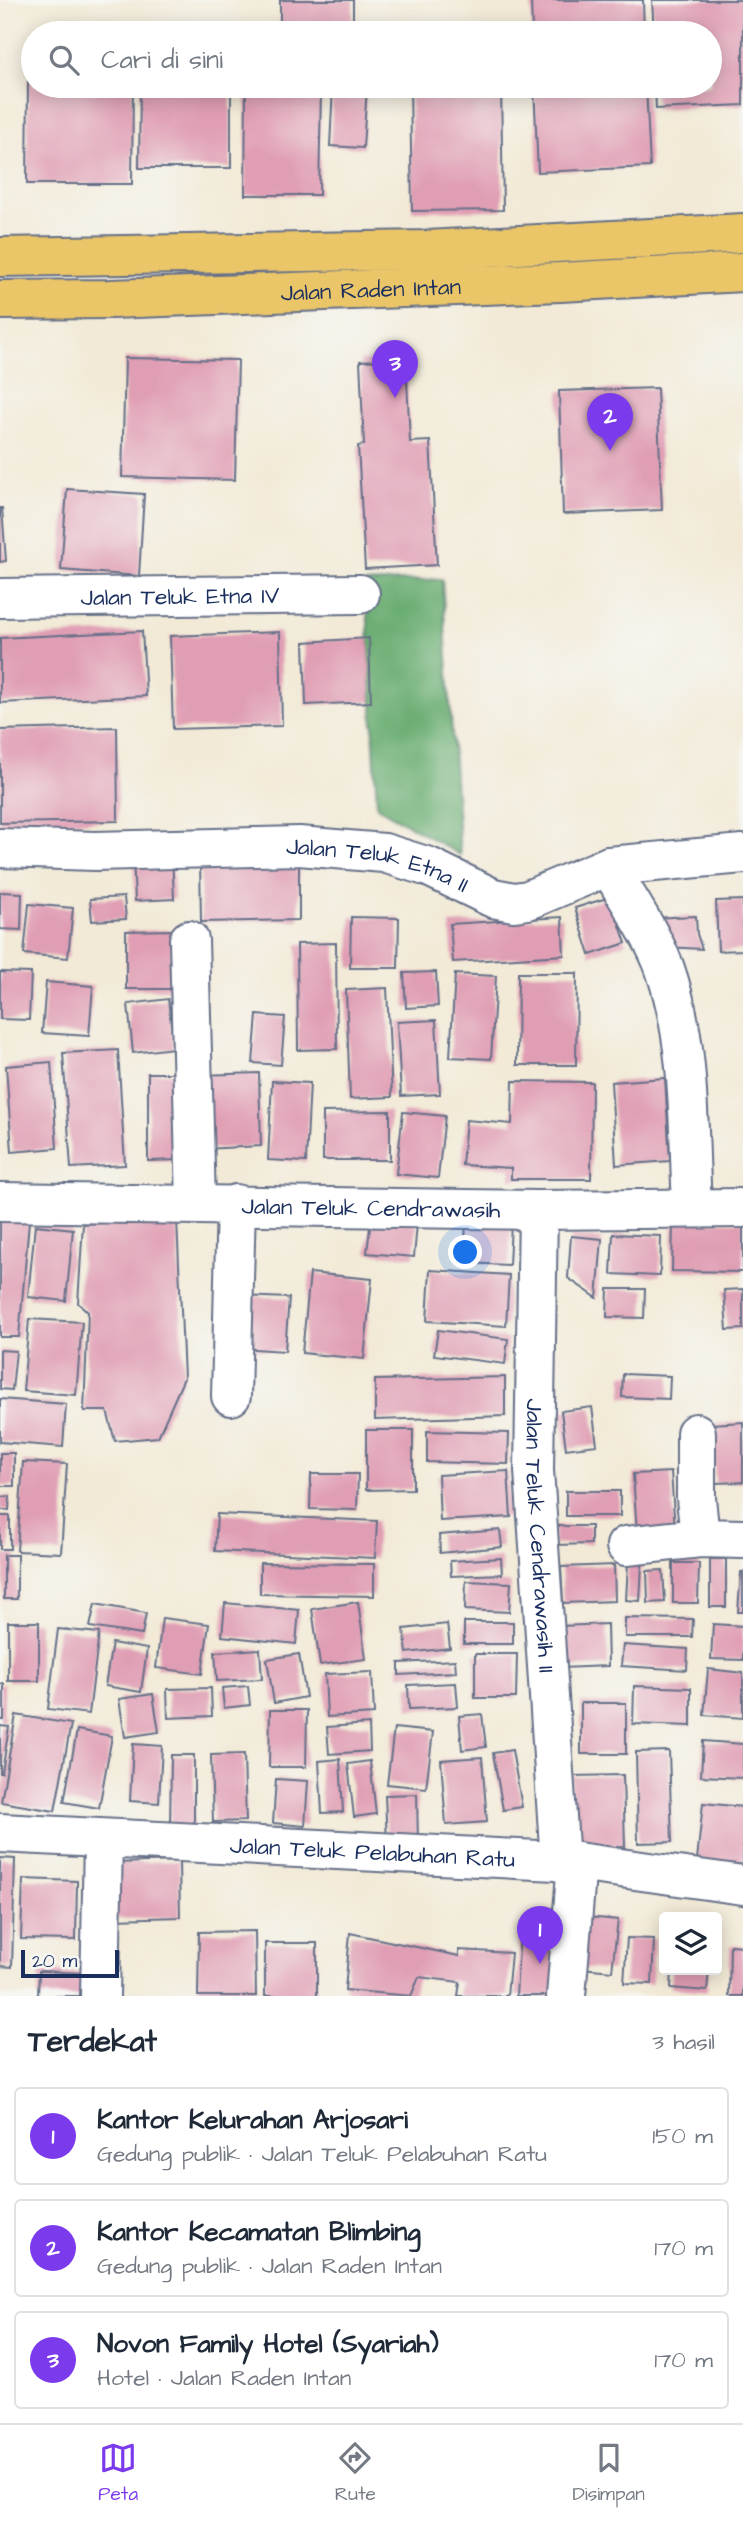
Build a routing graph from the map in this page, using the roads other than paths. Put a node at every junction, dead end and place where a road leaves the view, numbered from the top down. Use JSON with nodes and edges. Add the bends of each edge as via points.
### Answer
{"nodes":[{"id":1,"x":743,"y":233,"type":"edge"},
{"id":2,"x":0,"y":257,"type":"edge"},
{"id":3,"x":743,"y":272,"type":"edge"},
{"id":4,"x":0,"y":300,"type":"edge"},
{"id":5,"x":360,"y":594,"type":"dead end"},
{"id":6,"x":0,"y":598,"type":"edge"},
{"id":7,"x":0,"y":848,"type":"edge"},
{"id":8,"x":743,"y":854,"type":"edge"},
{"id":9,"x":609,"y":866,"type":"junction"},
{"id":10,"x":188,"y":940,"type":"dead end"},
{"id":11,"x":0,"y":1202,"type":"edge"},
{"id":12,"x":196,"y":1204,"type":"junction"},
{"id":13,"x":236,"y":1204,"type":"junction"},
{"id":14,"x":692,"y":1208,"type":"junction"},
{"id":15,"x":743,"y":1208,"type":"edge"},
{"id":16,"x":538,"y":1210,"type":"junction"},
{"id":17,"x":231,"y":1396,"type":"dead end"},
{"id":18,"x":696,"y":1433,"type":"dead end"},
{"id":19,"x":700,"y":1538,"type":"junction"},
{"id":20,"x":743,"y":1539,"type":"edge"},
{"id":21,"x":626,"y":1546,"type":"dead end"},
{"id":22,"x":0,"y":1832,"type":"edge"},
{"id":23,"x":103,"y":1839,"type":"junction"},
{"id":24,"x":569,"y":1862,"type":"junction"},
{"id":25,"x":743,"y":1885,"type":"edge"},
{"id":26,"x":100,"y":1996,"type":"edge"},
{"id":27,"x":566,"y":1996,"type":"edge"}],
"edges":[{"from":1,"to":2,"type":"highway","name":"Jalan Raden Intan","via":[[427,250]]},
{"from":3,"to":4,"type":"highway","name":"Jalan Raden Intan"},
{"from":5,"to":6,"type":"street","name":"Jalan Teluk Etna IV"},
{"from":7,"to":9,"type":"street","name":"Jalan Teluk Etna II","via":[[299,846],[384,853],[429,867],[492,898],[514,902]]},
{"from":8,"to":9,"type":"street","name":"Jalan Teluk Etna II"},
{"from":9,"to":14,"type":"street","via":[[657,953],[678,1023]]},
{"from":10,"to":12,"type":"street"},
{"from":11,"to":12,"type":"street","name":"Jalan Teluk Cendrawasih"},
{"from":12,"to":13,"type":"street","name":"Jalan Teluk Cendrawasih"},
{"from":13,"to":16,"type":"street","name":"Jalan Teluk Cendrawasih"},
{"from":13,"to":17,"type":"street"},
{"from":14,"to":15,"type":"street","name":"Jalan Teluk Cendrawasih"},
{"from":14,"to":16,"type":"street","name":"Jalan Teluk Cendrawasih"},
{"from":16,"to":24,"type":"street","name":"Jalan Teluk Cendrawasih II","via":[[534,1470]]},
{"from":18,"to":19,"type":"street"},
{"from":19,"to":20,"type":"street"},
{"from":19,"to":21,"type":"street"},
{"from":22,"to":23,"type":"street","name":"Jalan Teluk Pelabuhan Ratu"},
{"from":23,"to":24,"type":"street","name":"Jalan Teluk Pelabuhan Ratu"},
{"from":23,"to":26,"type":"street"},
{"from":24,"to":25,"type":"street","name":"Jalan Teluk Pelabuhan Ratu"},
{"from":24,"to":27,"type":"street","name":"Jalan Teluk Cendrawasih II"}]}
